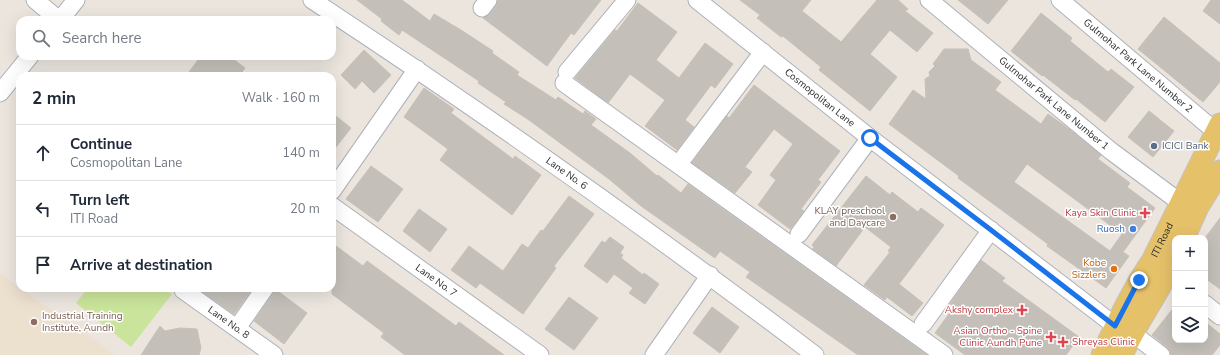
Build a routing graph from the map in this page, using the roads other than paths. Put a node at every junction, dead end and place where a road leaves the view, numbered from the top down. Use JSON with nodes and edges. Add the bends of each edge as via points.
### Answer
{"nodes":[{"id":1,"x":36,"y":0,"type":"edge"},
{"id":2,"x":76,"y":0,"type":"edge"},
{"id":3,"x":312,"y":0,"type":"edge"},
{"id":4,"x":627,"y":0,"type":"edge"},
{"id":5,"x":697,"y":0,"type":"edge"},
{"id":6,"x":929,"y":0,"type":"edge"},
{"id":7,"x":1060,"y":0,"type":"edge"},
{"id":8,"x":54,"y":16,"type":"edge"},
{"id":9,"x":62,"y":16,"type":"edge"},
{"id":10,"x":763,"y":52,"type":"junction"},
{"id":11,"x":27,"y":60,"type":"edge"},
{"id":12,"x":416,"y":69,"type":"junction"},
{"id":13,"x":17,"y":72,"type":"edge"},
{"id":14,"x":16,"y":73,"type":"edge"},
{"id":15,"x":0,"y":93,"type":"edge"},
{"id":16,"x":1218,"y":128,"type":"edge"},
{"id":17,"x":870,"y":138,"type":"junction"},
{"id":18,"x":684,"y":157,"type":"dead end"},
{"id":19,"x":1220,"y":171,"type":"edge"},
{"id":20,"x":336,"y":185,"type":"edge"},
{"id":21,"x":1181,"y":203,"type":"junction"},
{"id":22,"x":336,"y":209,"type":"edge"},
{"id":23,"x":991,"y":230,"type":"junction"},
{"id":24,"x":799,"y":234,"type":"dead end"},
{"id":25,"x":1185,"y":235,"type":"edge"},
{"id":26,"x":1172,"y":271,"type":"edge"},
{"id":27,"x":710,"y":275,"type":"junction"},
{"id":28,"x":186,"y":292,"type":"edge"},
{"id":29,"x":262,"y":292,"type":"edge"},
{"id":30,"x":1208,"y":306,"type":"edge"},
{"id":31,"x":1220,"y":316,"type":"edge"},
{"id":32,"x":923,"y":324,"type":"dead end"},
{"id":33,"x":237,"y":328,"type":"junction"},
{"id":34,"x":1125,"y":338,"type":"edge"},
{"id":35,"x":274,"y":355,"type":"edge"},
{"id":36,"x":540,"y":355,"type":"edge"},
{"id":37,"x":654,"y":355,"type":"edge"},
{"id":38,"x":815,"y":355,"type":"edge"},
{"id":39,"x":944,"y":355,"type":"edge"},
{"id":40,"x":1102,"y":355,"type":"edge"},
{"id":41,"x":1161,"y":355,"type":"edge"}],
"edges":[{"from":1,"to":8,"type":"street"},
{"from":2,"to":9,"type":"street"},
{"from":3,"to":12,"type":"street","name":"Lane No. 6"},
{"from":4,"to":39,"type":"street","via":[[565,78]]},
{"from":5,"to":10,"type":"street","name":"Cosmopolitan Lane"},
{"from":6,"to":21,"type":"street","name":"Gulmohar Park Lane Number 1","via":[[1111,151]]},
{"from":7,"to":16,"type":"street","name":"Gulmohar Park Lane Number 2"},
{"from":10,"to":17,"type":"street","name":"Cosmopolitan Lane"},
{"from":10,"to":18,"type":"street"},
{"from":11,"to":13,"type":"street"},
{"from":12,"to":20,"type":"street"},
{"from":12,"to":27,"type":"street","name":"Lane No. 6"},
{"from":14,"to":15,"type":"street"},
{"from":16,"to":21,"type":"main road","name":"ITI Road"},
{"from":17,"to":23,"type":"street","name":"Cosmopolitan Lane"},
{"from":17,"to":24,"type":"street"},
{"from":19,"to":25,"type":"main road","name":"ITI Road","via":[[1198,207]]},
{"from":21,"to":34,"type":"main road","name":"ITI Road","via":[[1152,261],[1139,280]]},
{"from":22,"to":36,"type":"street","name":"Lane No. 7"},
{"from":23,"to":32,"type":"street"},
{"from":23,"to":34,"type":"street","name":"Cosmopolitan Lane"},
{"from":26,"to":34,"type":"main road","name":"ITI Road"},
{"from":27,"to":37,"type":"street"},
{"from":27,"to":38,"type":"street","name":"Lane No. 6"},
{"from":28,"to":33,"type":"street","name":"Lane No. 8"},
{"from":29,"to":33,"type":"street"},
{"from":30,"to":31,"type":"street"},
{"from":33,"to":35,"type":"street","name":"Lane No. 8"},
{"from":34,"to":40,"type":"main road","name":"ITI Road"},
{"from":34,"to":41,"type":"street","name":"Cosmopolitan Lane"}]}
